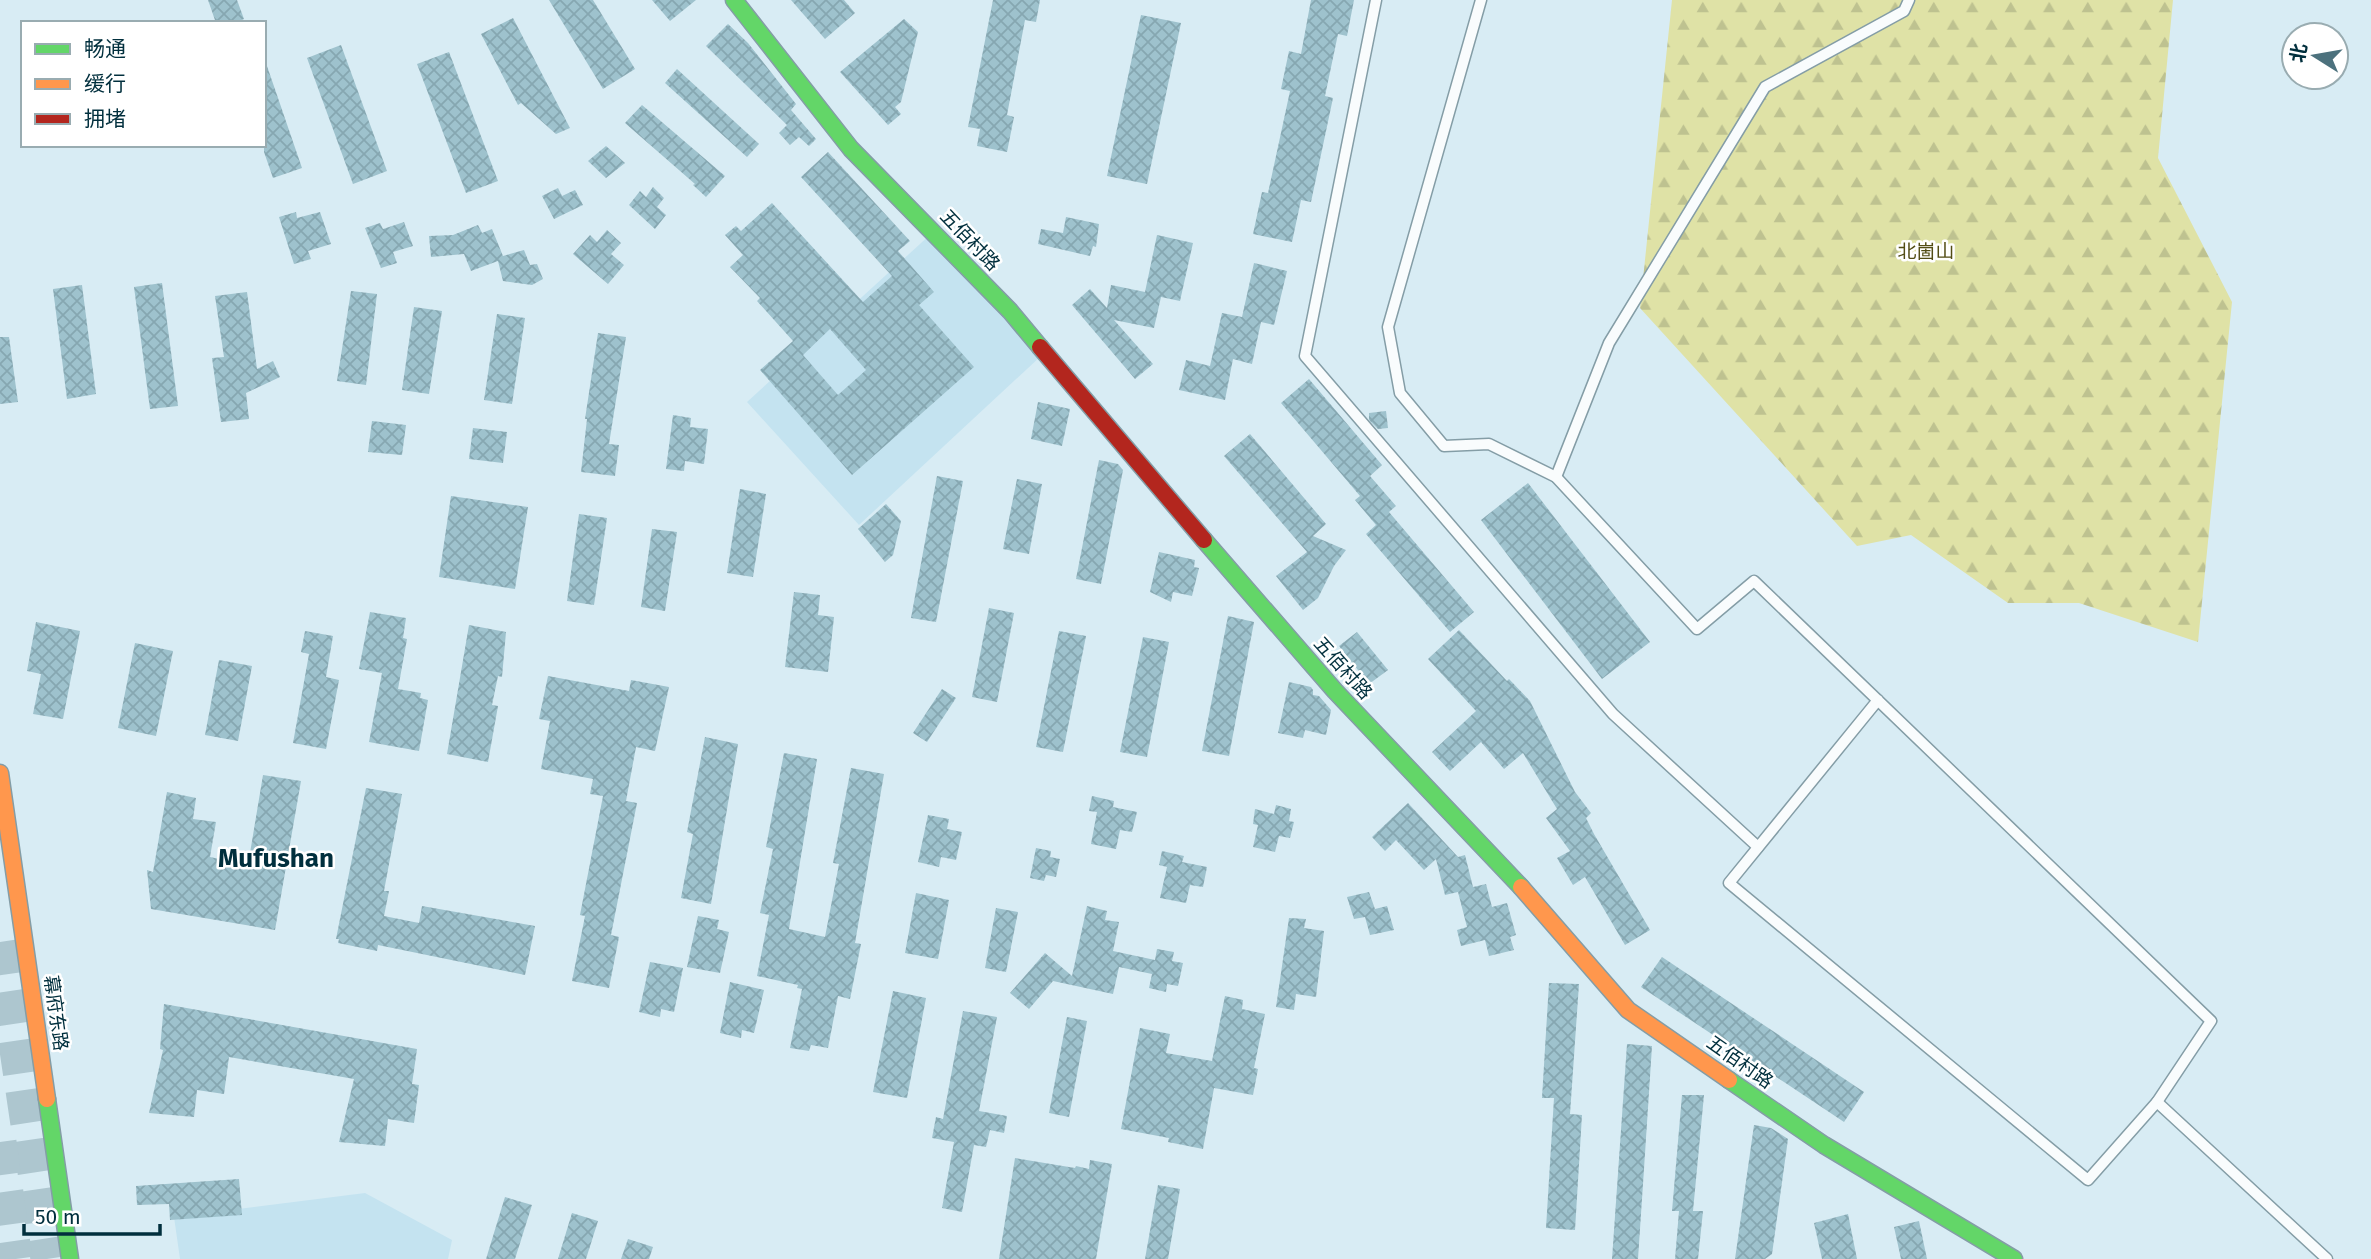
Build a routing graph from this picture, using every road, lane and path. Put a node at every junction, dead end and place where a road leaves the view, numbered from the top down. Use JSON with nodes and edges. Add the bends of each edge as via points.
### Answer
{"nodes":[{"id":1,"x":734,"y":0,"type":"edge"},
{"id":2,"x":1376,"y":0,"type":"edge"},
{"id":3,"x":1481,"y":0,"type":"edge"},
{"id":4,"x":1909,"y":0,"type":"edge"},
{"id":5,"x":1556,"y":477,"type":"junction"},
{"id":6,"x":1878,"y":700,"type":"junction"},
{"id":7,"x":0,"y":773,"type":"edge"},
{"id":8,"x":1758,"y":847,"type":"junction"},
{"id":9,"x":2157,"y":1102,"type":"junction"},
{"id":10,"x":69,"y":1259,"type":"edge"},
{"id":11,"x":2014,"y":1259,"type":"edge"},
{"id":12,"x":2327,"y":1259,"type":"edge"}],
"edges":[{"from":1,"to":11,"type":"street","name":"五佰村路","via":[[851,149],[1010,311],[1335,691],[1504,867],[1628,1010],[1824,1145]]},
{"from":2,"to":8,"type":"lane","via":[[1305,356],[1614,714]]},
{"from":3,"to":5,"type":"lane","via":[[1388,327],[1400,393],[1444,446],[1489,444]]},
{"from":4,"to":5,"type":"lane","via":[[1904,11],[1765,87],[1609,343]]},
{"from":5,"to":6,"type":"lane","via":[[1698,629],[1754,581]]},
{"from":6,"to":8,"type":"lane"},
{"from":6,"to":9,"type":"lane","via":[[2211,1021]]},
{"from":7,"to":10,"type":"street","name":"幕府东路"},
{"from":8,"to":9,"type":"lane","via":[[1729,883],[2088,1180]]},
{"from":9,"to":12,"type":"lane"}]}
